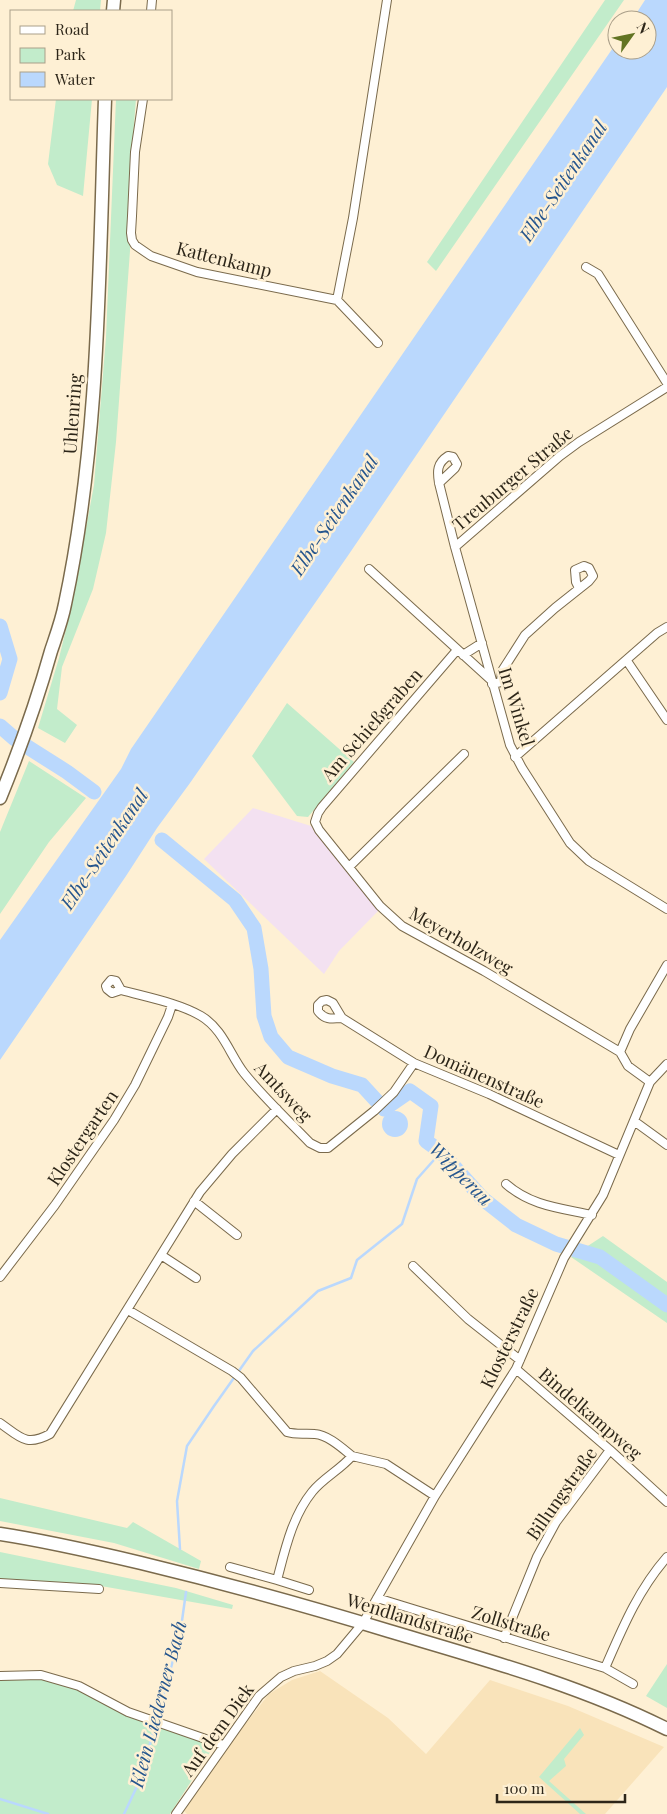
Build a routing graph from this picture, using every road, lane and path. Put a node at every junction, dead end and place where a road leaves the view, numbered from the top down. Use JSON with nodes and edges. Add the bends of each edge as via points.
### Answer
{"nodes":[{"id":1,"x":388,"y":0,"type":"edge"},
{"id":2,"x":105,"y":100,"type":"edge"},
{"id":3,"x":143,"y":100,"type":"edge"},
{"id":4,"x":586,"y":268,"type":"dead end"},
{"id":5,"x":337,"y":300,"type":"junction"},
{"id":6,"x":378,"y":343,"type":"dead end"},
{"id":7,"x":667,"y":383,"type":"edge"},
{"id":8,"x":667,"y":387,"type":"edge"},
{"id":9,"x":439,"y":483,"type":"dead end"},
{"id":10,"x":455,"y":548,"type":"junction"},
{"id":11,"x":369,"y":569,"type":"dead end"},
{"id":12,"x":579,"y":588,"type":"dead end"},
{"id":13,"x":667,"y":627,"type":"edge"},
{"id":14,"x":482,"y":643,"type":"junction"},
{"id":15,"x":460,"y":653,"type":"junction"},
{"id":16,"x":627,"y":661,"type":"junction"},
{"id":17,"x":492,"y":682,"type":"junction"},
{"id":18,"x":667,"y":720,"type":"edge"},
{"id":19,"x":464,"y":754,"type":"dead end"},
{"id":20,"x":515,"y":757,"type":"junction"},
{"id":21,"x":0,"y":798,"type":"edge"},
{"id":22,"x":315,"y":822,"type":"joint"},
{"id":23,"x":349,"y":867,"type":"junction"},
{"id":24,"x":667,"y":909,"type":"edge"},
{"id":25,"x":667,"y":965,"type":"edge"},
{"id":26,"x":122,"y":990,"type":"dead end"},
{"id":27,"x":172,"y":1005,"type":"junction"},
{"id":28,"x":342,"y":1018,"type":"dead end"},
{"id":29,"x":620,"y":1052,"type":"junction"},
{"id":30,"x":414,"y":1063,"type":"junction"},
{"id":31,"x":667,"y":1064,"type":"edge"},
{"id":32,"x":650,"y":1082,"type":"junction"},
{"id":33,"x":277,"y":1109,"type":"junction"},
{"id":34,"x":634,"y":1120,"type":"junction"},
{"id":35,"x":667,"y":1145,"type":"edge"},
{"id":36,"x":619,"y":1155,"type":"junction"},
{"id":37,"x":506,"y":1184,"type":"dead end"},
{"id":38,"x":194,"y":1201,"type":"junction"},
{"id":39,"x":592,"y":1215,"type":"junction"},
{"id":40,"x":237,"y":1234,"type":"dead end"},
{"id":41,"x":161,"y":1255,"type":"junction"},
{"id":42,"x":413,"y":1266,"type":"dead end"},
{"id":43,"x":0,"y":1277,"type":"edge"},
{"id":44,"x":196,"y":1278,"type":"dead end"},
{"id":45,"x":128,"y":1310,"type":"junction"},
{"id":46,"x":520,"y":1360,"type":"junction"},
{"id":47,"x":516,"y":1369,"type":"junction"},
{"id":48,"x":0,"y":1423,"type":"edge"},
{"id":49,"x":610,"y":1450,"type":"junction"},
{"id":50,"x":352,"y":1456,"type":"junction"},
{"id":51,"x":435,"y":1496,"type":"junction"},
{"id":52,"x":667,"y":1502,"type":"edge"},
{"id":53,"x":0,"y":1534,"type":"edge"},
{"id":54,"x":667,"y":1558,"type":"edge"},
{"id":55,"x":230,"y":1567,"type":"dead end"},
{"id":56,"x":277,"y":1580,"type":"junction"},
{"id":57,"x":0,"y":1583,"type":"edge"},
{"id":58,"x":99,"y":1589,"type":"dead end"},
{"id":59,"x":309,"y":1590,"type":"dead end"},
{"id":60,"x":377,"y":1598,"type":"junction"},
{"id":61,"x":363,"y":1623,"type":"junction"},
{"id":62,"x":504,"y":1638,"type":"junction"},
{"id":63,"x":606,"y":1668,"type":"junction"},
{"id":64,"x":0,"y":1676,"type":"edge"},
{"id":65,"x":633,"y":1684,"type":"dead end"},
{"id":66,"x":667,"y":1729,"type":"edge"},
{"id":67,"x":223,"y":1745,"type":"junction"},
{"id":68,"x":176,"y":1814,"type":"edge"}],
"edges":[{"from":1,"to":5,"type":"street"},
{"from":2,"to":21,"type":"main road","name":"Uhlenring","via":[[90,438],[79,529],[65,606],[29,725]]},
{"from":3,"to":5,"type":"street","name":"Kattenkamp","via":[[135,152],[131,224],[135,245],[151,256],[197,272]]},
{"from":4,"to":7,"type":"street","via":[[598,274]]},
{"from":5,"to":6,"type":"street"},
{"from":8,"to":10,"type":"street","name":"Treuburger Straße","via":[[560,456]]},
{"from":9,"to":10,"type":"street","name":"Im Winkel"},
{"from":10,"to":14,"type":"street","name":"Im Winkel"},
{"from":11,"to":15,"type":"street"},
{"from":12,"to":17,"type":"street","via":[[525,635],[502,671],[501,682]]},
{"from":13,"to":16,"type":"street"},
{"from":14,"to":15,"type":"street","name":"Am Schießgraben"},
{"from":14,"to":17,"type":"street","name":"Im Winkel"},
{"from":15,"to":17,"type":"street"},
{"from":15,"to":22,"type":"street","name":"Am Schießgraben","via":[[322,807]]},
{"from":16,"to":18,"type":"street"},
{"from":16,"to":20,"type":"street"},
{"from":17,"to":20,"type":"street","name":"Im Winkel"},
{"from":19,"to":23,"type":"street"},
{"from":20,"to":24,"type":"street","name":"Im Winkel","via":[[574,848],[589,861]]},
{"from":22,"to":23,"type":"street","name":"Meyerholzweg"},
{"from":23,"to":29,"type":"street","name":"Meyerholzweg","via":[[380,906],[402,926]]},
{"from":25,"to":29,"type":"street"},
{"from":26,"to":27,"type":"street","name":"Amtsweg"},
{"from":27,"to":33,"type":"street","name":"Amtsweg","via":[[209,1022],[221,1035],[241,1069]]},
{"from":27,"to":43,"type":"street","name":"Klostergarten","via":[[135,1085],[114,1120]]},
{"from":28,"to":30,"type":"street","name":"Domänenstraße"},
{"from":29,"to":32,"type":"street","via":[[628,1066]]},
{"from":30,"to":33,"type":"street","name":"Amtsweg","via":[[394,1092],[374,1112],[328,1148],[310,1143]]},
{"from":30,"to":36,"type":"street","name":"Domänenstraße"},
{"from":31,"to":32,"type":"street"},
{"from":32,"to":34,"type":"street","name":"Klosterstraße"},
{"from":33,"to":38,"type":"street","via":[[232,1154]]},
{"from":34,"to":35,"type":"street"},
{"from":34,"to":36,"type":"street","name":"Klosterstraße"},
{"from":36,"to":39,"type":"street","name":"Klosterstraße"},
{"from":37,"to":39,"type":"street","via":[[531,1201]]},
{"from":38,"to":40,"type":"street"},
{"from":38,"to":41,"type":"street"},
{"from":39,"to":46,"type":"street","name":"Klosterstraße","via":[[564,1258]]},
{"from":41,"to":44,"type":"street"},
{"from":41,"to":45,"type":"street"},
{"from":42,"to":46,"type":"street","via":[[468,1318]]},
{"from":45,"to":48,"type":"street","via":[[50,1434],[37,1440],[25,1440]]},
{"from":45,"to":50,"type":"street","via":[[232,1371],[287,1432],[316,1434]]},
{"from":46,"to":47,"type":"street","name":"Klosterstraße"},
{"from":47,"to":49,"type":"street","name":"Bindelkampweg"},
{"from":47,"to":51,"type":"street","name":"Klosterstraße"},
{"from":49,"to":52,"type":"street","name":"Bindelkampweg"},
{"from":49,"to":62,"type":"street","name":"Billungstraße","via":[[556,1522],[537,1557]]},
{"from":50,"to":51,"type":"street","via":[[386,1464]]},
{"from":50,"to":56,"type":"street","via":[[311,1493],[299,1512]]},
{"from":51,"to":60,"type":"street","name":"Klosterstraße"},
{"from":53,"to":61,"type":"main road","name":"Wendlandstraße","via":[[92,1551],[195,1576]]},
{"from":54,"to":63,"type":"street","via":[[638,1596]]},
{"from":55,"to":56,"type":"street"},
{"from":56,"to":59,"type":"street"},
{"from":57,"to":58,"type":"street"},
{"from":60,"to":61,"type":"street","name":"Klosterstraße"},
{"from":60,"to":62,"type":"street","name":"Zollstraße"},
{"from":61,"to":66,"type":"main road","name":"Wendlandstraße","via":[[516,1669]]},
{"from":61,"to":67,"type":"street","name":"Auf dem Diek","via":[[327,1661],[294,1670],[270,1685]]},
{"from":62,"to":63,"type":"street","name":"Zollstraße"},
{"from":63,"to":65,"type":"street","name":"Zollstraße"},
{"from":64,"to":67,"type":"street","via":[[41,1675],[79,1686],[128,1712]]},
{"from":67,"to":68,"type":"street","name":"Auf dem Diek"}]}
